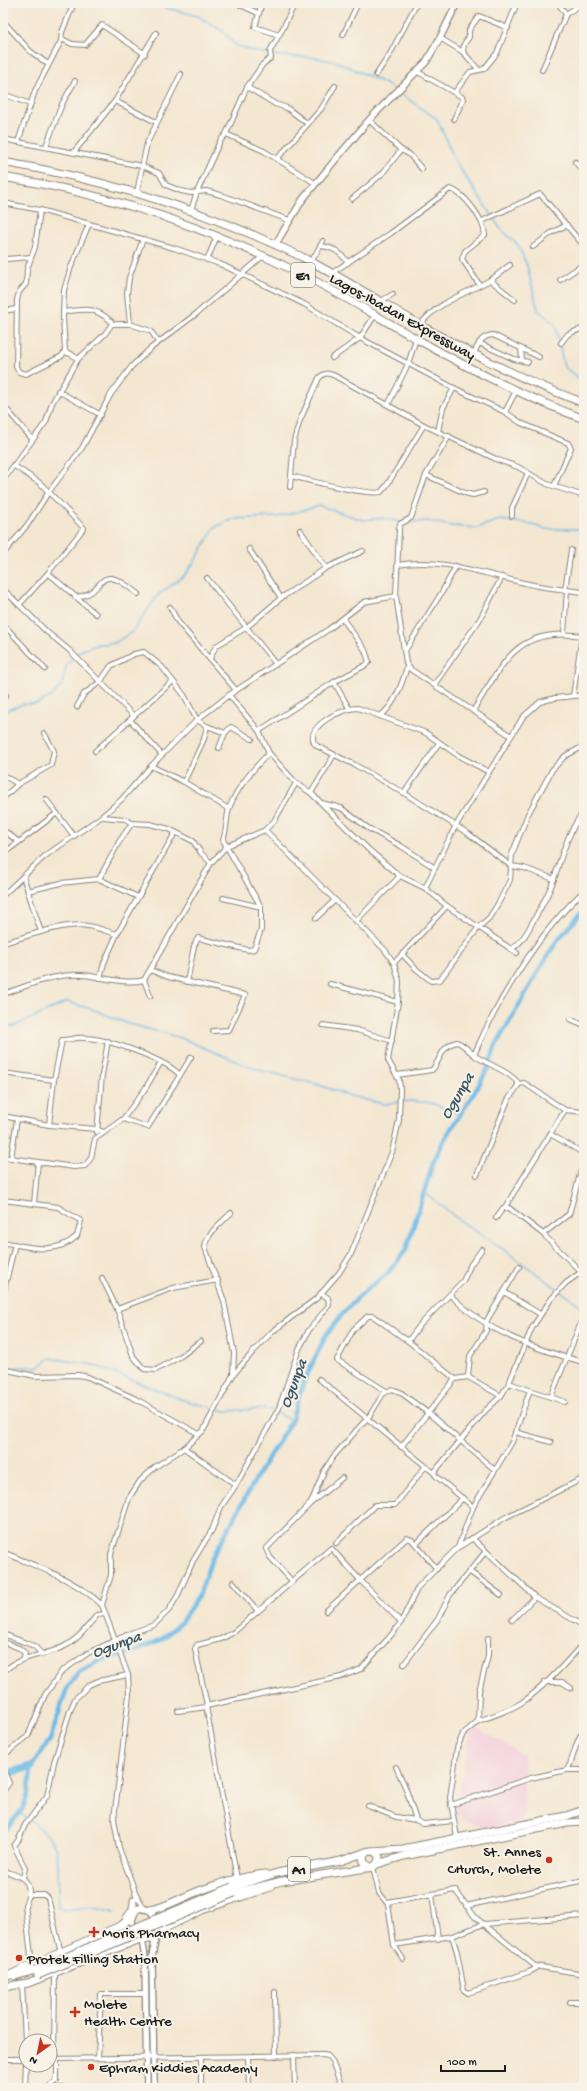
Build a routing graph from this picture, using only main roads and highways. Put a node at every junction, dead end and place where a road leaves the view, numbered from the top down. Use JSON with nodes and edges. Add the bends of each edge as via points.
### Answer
{"nodes":[{"id":1,"x":457,"y":3,"type":"edge"},
{"id":2,"x":3,"y":162,"type":"edge"},
{"id":3,"x":3,"y":178,"type":"edge"},
{"id":4,"x":275,"y":245,"type":"junction"},
{"id":5,"x":584,"y":403,"type":"edge"},
{"id":6,"x":584,"y":419,"type":"edge"},
{"id":7,"x":584,"y":1810,"type":"edge"},
{"id":8,"x":584,"y":1822,"type":"edge"},
{"id":9,"x":369,"y":1852,"type":"junction"},
{"id":10,"x":373,"y":1866,"type":"junction"},
{"id":11,"x":277,"y":1873,"type":"junction"},
{"id":12,"x":282,"y":1881,"type":"junction"},
{"id":13,"x":233,"y":1890,"type":"junction"},
{"id":14,"x":147,"y":1909,"type":"junction"},
{"id":15,"x":134,"y":1913,"type":"junction"},
{"id":16,"x":158,"y":1934,"type":"junction"},
{"id":17,"x":141,"y":1939,"type":"junction"},
{"id":18,"x":34,"y":1968,"type":"junction"},
{"id":19,"x":3,"y":1979,"type":"edge"},
{"id":20,"x":3,"y":1986,"type":"edge"},
{"id":21,"x":148,"y":2088,"type":"edge"},
{"id":22,"x":154,"y":2088,"type":"edge"}],
"edges":[{"from":1,"to":4,"type":"main road","via":[[440,38],[418,72],[369,120],[315,183]]},
{"from":2,"to":4,"type":"highway","name":"Lagos-Ibadan Expressway","number":"E1","via":[[72,175],[137,192],[191,210]]},
{"from":3,"to":6,"type":"highway","name":"Lagos-Ibadan Expressway","number":"E1","via":[[38,183],[126,204],[217,236],[294,270],[416,339],[516,391]]},
{"from":4,"to":5,"type":"highway","name":"Lagos-Ibadan Expressway","number":"E1","via":[[311,262],[474,354],[518,376]]},
{"from":7,"to":8,"type":"highway","via":[[581,1814]]},
{"from":7,"to":9,"type":"highway","number":"A1","via":[[566,1816],[393,1850]]},
{"from":8,"to":10,"type":"highway","number":"A1","via":[[567,1823],[404,1856]]},
{"from":9,"to":10,"type":"highway","via":[[363,1860]]},
{"from":9,"to":10,"type":"highway","via":[[378,1855],[379,1860]]},
{"from":9,"to":11,"type":"highway","number":"A1","via":[[341,1861]]},
{"from":10,"to":12,"type":"highway","number":"A1"},
{"from":11,"to":13,"type":"highway","number":"A1"},
{"from":11,"to":14,"type":"highway","via":[[237,1879],[198,1891],[161,1908]]},
{"from":12,"to":13,"type":"highway","number":"A1"},
{"from":12,"to":16,"type":"highway","via":[[262,1891],[202,1910]]},
{"from":13,"to":18,"type":"highway","number":"A1","bridge":true},
{"from":14,"to":15,"type":"main road"},
{"from":14,"to":16,"type":"main road","via":[[156,1919]]},
{"from":15,"to":17,"type":"main road","via":[[132,1927]]},
{"from":15,"to":18,"type":"highway","via":[[122,1925]]},
{"from":16,"to":17,"type":"main road","via":[[148,1941]]},
{"from":16,"to":22,"type":"main road","via":[[152,1957]]},
{"from":17,"to":20,"type":"highway","via":[[22,1984]]},
{"from":17,"to":21,"type":"main road","via":[[145,1951]]},
{"from":18,"to":19,"type":"highway","number":"A1"},
{"from":18,"to":20,"type":"highway","number":"A1"}]}
